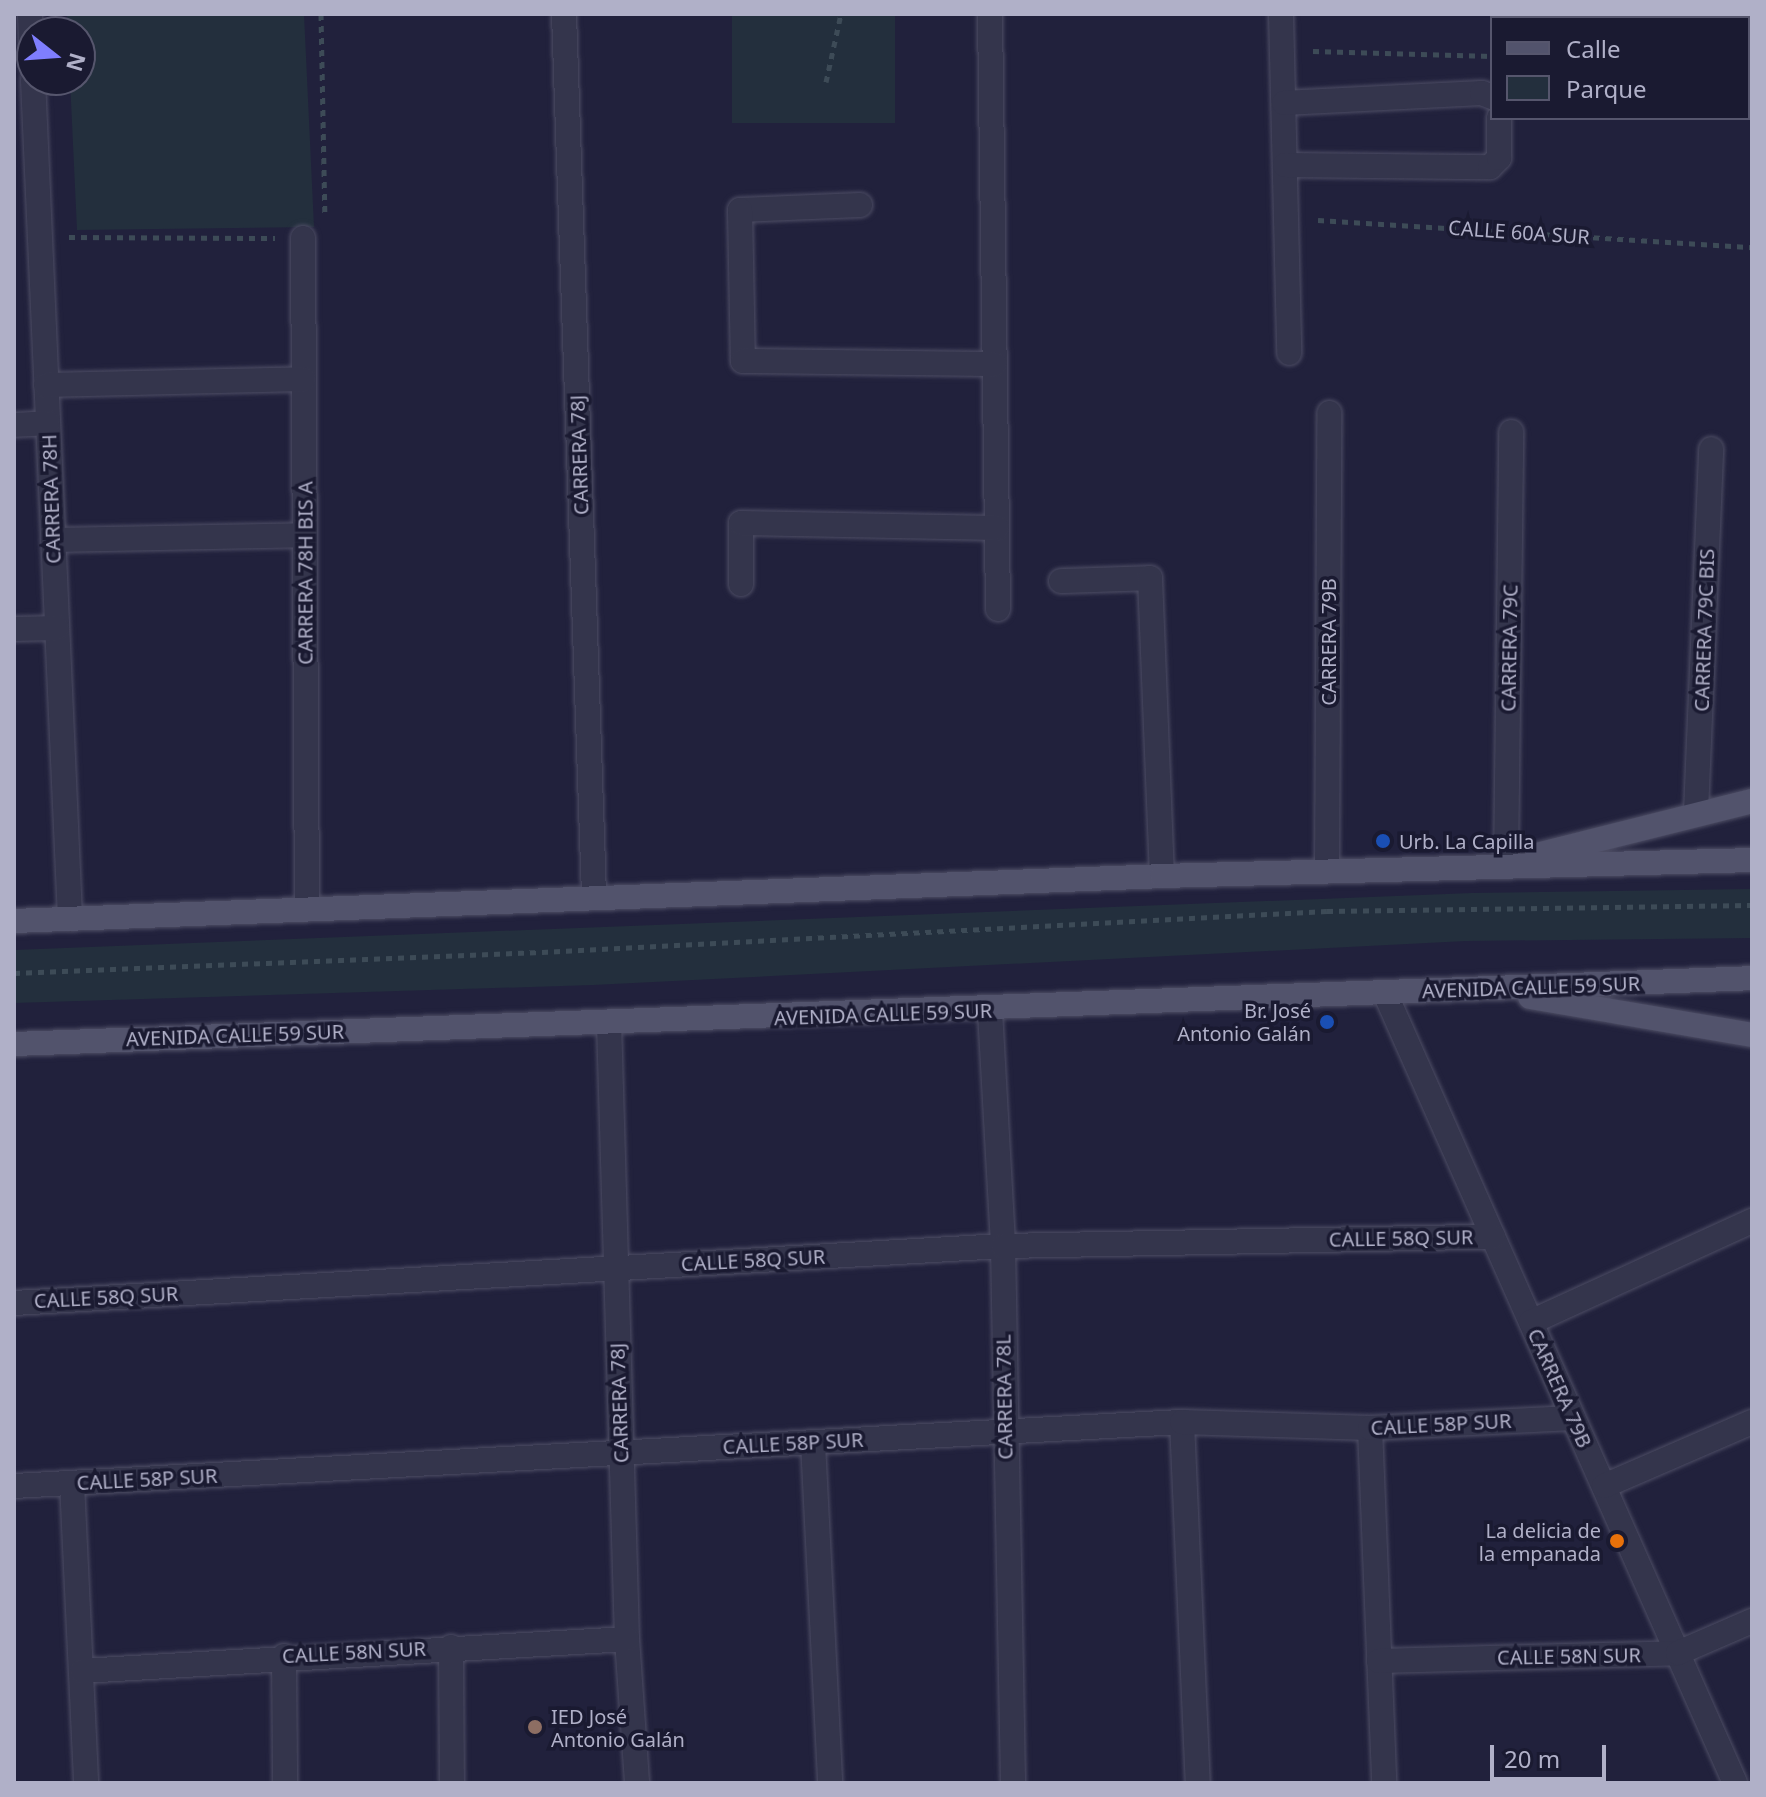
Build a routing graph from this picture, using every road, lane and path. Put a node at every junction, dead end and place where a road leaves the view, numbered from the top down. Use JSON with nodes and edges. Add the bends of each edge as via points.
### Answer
{"nodes":[{"id":1,"x":321,"y":14,"type":"edge"},
{"id":2,"x":564,"y":14,"type":"edge"},
{"id":3,"x":841,"y":14,"type":"edge"},
{"id":4,"x":990,"y":14,"type":"edge"},
{"id":5,"x":1281,"y":14,"type":"edge"},
{"id":6,"x":1282,"y":50,"type":"junction"},
{"id":7,"x":1490,"y":56,"type":"edge"},
{"id":8,"x":826,"y":82,"type":"dead end"},
{"id":9,"x":34,"y":96,"type":"edge"},
{"id":10,"x":1490,"y":96,"type":"edge"},
{"id":11,"x":1284,"y":103,"type":"junction"},
{"id":12,"x":1499,"y":120,"type":"edge"},
{"id":13,"x":1285,"y":165,"type":"junction"},
{"id":14,"x":860,"y":205,"type":"dead end"},
{"id":15,"x":14,"y":215,"type":"edge"},
{"id":16,"x":1286,"y":218,"type":"junction"},
{"id":17,"x":39,"y":227,"type":"junction"},
{"id":18,"x":303,"y":238,"type":"junction"},
{"id":19,"x":1752,"y":247,"type":"edge"},
{"id":20,"x":1289,"y":353,"type":"dead end"},
{"id":21,"x":995,"y":364,"type":"junction"},
{"id":22,"x":304,"y":379,"type":"junction"},
{"id":23,"x":46,"y":385,"type":"junction"},
{"id":24,"x":1329,"y":413,"type":"dead end"},
{"id":25,"x":48,"y":423,"type":"junction"},
{"id":26,"x":14,"y":425,"type":"edge"},
{"id":27,"x":1511,"y":432,"type":"dead end"},
{"id":28,"x":1711,"y":449,"type":"dead end"},
{"id":29,"x":997,"y":528,"type":"junction"},
{"id":30,"x":305,"y":535,"type":"junction"},
{"id":31,"x":53,"y":540,"type":"junction"},
{"id":32,"x":1061,"y":581,"type":"dead end"},
{"id":33,"x":741,"y":584,"type":"dead end"},
{"id":34,"x":998,"y":609,"type":"dead end"},
{"id":35,"x":57,"y":628,"type":"junction"},
{"id":36,"x":14,"y":629,"type":"edge"},
{"id":37,"x":1752,"y":801,"type":"edge"},
{"id":38,"x":1696,"y":812,"type":"junction"},
{"id":39,"x":1752,"y":860,"type":"edge"},
{"id":40,"x":1506,"y":864,"type":"junction"},
{"id":41,"x":1327,"y":871,"type":"junction"},
{"id":42,"x":1162,"y":876,"type":"junction"},
{"id":43,"x":594,"y":896,"type":"junction"},
{"id":44,"x":1752,"y":905,"type":"edge"},
{"id":45,"x":307,"y":909,"type":"junction"},
{"id":46,"x":70,"y":919,"type":"junction"},
{"id":47,"x":14,"y":921,"type":"edge"},
{"id":48,"x":14,"y":973,"type":"edge"},
{"id":49,"x":1752,"y":978,"type":"edge"},
{"id":50,"x":1484,"y":988,"type":"junction"},
{"id":51,"x":1385,"y":993,"type":"junction"},
{"id":52,"x":990,"y":1011,"type":"junction"},
{"id":53,"x":609,"y":1022,"type":"junction"},
{"id":54,"x":1752,"y":1035,"type":"edge"},
{"id":55,"x":14,"y":1044,"type":"edge"},
{"id":56,"x":1752,"y":1221,"type":"edge"},
{"id":57,"x":1493,"y":1237,"type":"junction"},
{"id":58,"x":1003,"y":1246,"type":"junction"},
{"id":59,"x":614,"y":1268,"type":"junction"},
{"id":60,"x":14,"y":1303,"type":"edge"},
{"id":61,"x":1531,"y":1322,"type":"junction"},
{"id":62,"x":1573,"y":1418,"type":"junction"},
{"id":63,"x":1182,"y":1422,"type":"junction"},
{"id":64,"x":1752,"y":1422,"type":"edge"},
{"id":65,"x":1370,"y":1428,"type":"junction"},
{"id":66,"x":1004,"y":1431,"type":"junction"},
{"id":67,"x":813,"y":1443,"type":"junction"},
{"id":68,"x":620,"y":1450,"type":"junction"},
{"id":69,"x":72,"y":1483,"type":"junction"},
{"id":70,"x":14,"y":1486,"type":"edge"},
{"id":71,"x":1604,"y":1486,"type":"junction"},
{"id":72,"x":1752,"y":1621,"type":"edge"},
{"id":73,"x":627,"y":1639,"type":"junction"},
{"id":74,"x":451,"y":1647,"type":"junction"},
{"id":75,"x":1678,"y":1653,"type":"junction"},
{"id":76,"x":284,"y":1656,"type":"junction"},
{"id":77,"x":1379,"y":1661,"type":"junction"},
{"id":78,"x":82,"y":1671,"type":"junction"},
{"id":79,"x":86,"y":1783,"type":"edge"},
{"id":80,"x":285,"y":1783,"type":"edge"},
{"id":81,"x":452,"y":1783,"type":"edge"},
{"id":82,"x":637,"y":1783,"type":"edge"},
{"id":83,"x":830,"y":1783,"type":"edge"},
{"id":84,"x":1013,"y":1783,"type":"edge"},
{"id":85,"x":1198,"y":1783,"type":"edge"},
{"id":86,"x":1384,"y":1783,"type":"edge"},
{"id":87,"x":1735,"y":1783,"type":"edge"}],
"edges":[{"from":1,"to":18,"type":"path","via":[[325,217],[319,235]]},
{"from":2,"to":43,"type":"street","name":"CARRERA 78J"},
{"from":3,"to":8,"type":"path"},
{"from":4,"to":21,"type":"street"},
{"from":5,"to":6,"type":"street"},
{"from":6,"to":7,"type":"path"},
{"from":6,"to":11,"type":"street"},
{"from":9,"to":17,"type":"street","name":"CARRERA 78H"},
{"from":10,"to":11,"type":"street"},
{"from":11,"to":13,"type":"street"},
{"from":12,"to":13,"type":"street","via":[[1499,158],[1490,167]]},
{"from":13,"to":16,"type":"street"},
{"from":14,"to":21,"type":"street","via":[[740,210],[743,361]]},
{"from":15,"to":17,"type":"street"},
{"from":16,"to":19,"type":"path","name":"CALLE 60A SUR"},
{"from":16,"to":20,"type":"street"},
{"from":17,"to":18,"type":"path"},
{"from":17,"to":23,"type":"street","name":"CARRERA 78H"},
{"from":18,"to":22,"type":"street","name":"CARRERA 78H BIS A"},
{"from":21,"to":29,"type":"street"},
{"from":22,"to":23,"type":"street"},
{"from":22,"to":30,"type":"street","name":"CARRERA 78H BIS A"},
{"from":23,"to":25,"type":"street","name":"CARRERA 78H"},
{"from":24,"to":41,"type":"street","name":"CARRERA 79B"},
{"from":25,"to":26,"type":"street"},
{"from":25,"to":31,"type":"street","name":"CARRERA 78H"},
{"from":27,"to":40,"type":"street","name":"CARRERA 79C"},
{"from":28,"to":38,"type":"street","name":"CARRERA 79C BIS"},
{"from":29,"to":33,"type":"street","via":[[741,523]]},
{"from":29,"to":34,"type":"street"},
{"from":30,"to":31,"type":"street"},
{"from":30,"to":45,"type":"street","name":"CARRERA 78H BIS A"},
{"from":31,"to":35,"type":"street","name":"CARRERA 78H"},
{"from":32,"to":42,"type":"street","via":[[1150,578]]},
{"from":35,"to":36,"type":"street"},
{"from":35,"to":46,"type":"street","name":"CARRERA 78H"},
{"from":37,"to":38,"type":"main road"},
{"from":38,"to":40,"type":"main road"},
{"from":39,"to":40,"type":"main road"},
{"from":40,"to":41,"type":"main road"},
{"from":41,"to":42,"type":"main road"},
{"from":42,"to":43,"type":"main road"},
{"from":43,"to":45,"type":"main road"},
{"from":44,"to":48,"type":"path","via":[[1327,911]]},
{"from":45,"to":46,"type":"main road"},
{"from":46,"to":47,"type":"main road"},
{"from":49,"to":50,"type":"main road","name":"AVENIDA CALLE 59 SUR"},
{"from":50,"to":51,"type":"main road","name":"AVENIDA CALLE 59 SUR"},
{"from":50,"to":54,"type":"main road"},
{"from":51,"to":52,"type":"main road","name":"AVENIDA CALLE 59 SUR"},
{"from":51,"to":57,"type":"street","name":"CARRERA 79B"},
{"from":52,"to":53,"type":"main road","name":"AVENIDA CALLE 59 SUR"},
{"from":52,"to":58,"type":"street","name":"CARRERA 78L"},
{"from":53,"to":55,"type":"main road","name":"AVENIDA CALLE 59 SUR"},
{"from":53,"to":59,"type":"street","name":"CARRERA 78J"},
{"from":56,"to":61,"type":"street"},
{"from":57,"to":58,"type":"street","name":"CALLE 58Q SUR"},
{"from":57,"to":61,"type":"street","name":"CARRERA 79B"},
{"from":58,"to":59,"type":"street","name":"CALLE 58Q SUR"},
{"from":58,"to":66,"type":"street","name":"CARRERA 78L"},
{"from":59,"to":60,"type":"street","name":"CALLE 58Q SUR"},
{"from":59,"to":68,"type":"street","name":"CARRERA 78J"},
{"from":61,"to":62,"type":"street","name":"CARRERA 79B"},
{"from":62,"to":65,"type":"street","name":"CALLE 58P SUR"},
{"from":62,"to":71,"type":"street","name":"CARRERA 79B"},
{"from":63,"to":65,"type":"street","name":"CALLE 58P SUR"},
{"from":63,"to":66,"type":"street","name":"CALLE 58P SUR"},
{"from":63,"to":85,"type":"street"},
{"from":64,"to":71,"type":"street"},
{"from":65,"to":77,"type":"street"},
{"from":66,"to":67,"type":"street","name":"CALLE 58P SUR"},
{"from":66,"to":84,"type":"street","name":"CARRERA 78L"},
{"from":67,"to":68,"type":"street","name":"CALLE 58P SUR"},
{"from":67,"to":83,"type":"street"},
{"from":68,"to":69,"type":"street","name":"CALLE 58P SUR"},
{"from":68,"to":73,"type":"street","name":"CARRERA 78J"},
{"from":69,"to":70,"type":"street","name":"CALLE 58P SUR"},
{"from":69,"to":78,"type":"street"},
{"from":71,"to":75,"type":"street","name":"CARRERA 79B"},
{"from":72,"to":75,"type":"street","name":"CALLE 58N SUR"},
{"from":73,"to":74,"type":"street","name":"CALLE 58N SUR"},
{"from":73,"to":82,"type":"street","name":"CARRERA 78J"},
{"from":74,"to":76,"type":"street","name":"CALLE 58N SUR"},
{"from":74,"to":81,"type":"street"},
{"from":75,"to":77,"type":"street","name":"CALLE 58N SUR"},
{"from":75,"to":87,"type":"street","name":"CARRERA 79B"},
{"from":76,"to":78,"type":"street","name":"CALLE 58N SUR"},
{"from":76,"to":80,"type":"street"},
{"from":77,"to":86,"type":"street"},
{"from":78,"to":79,"type":"street"}]}
